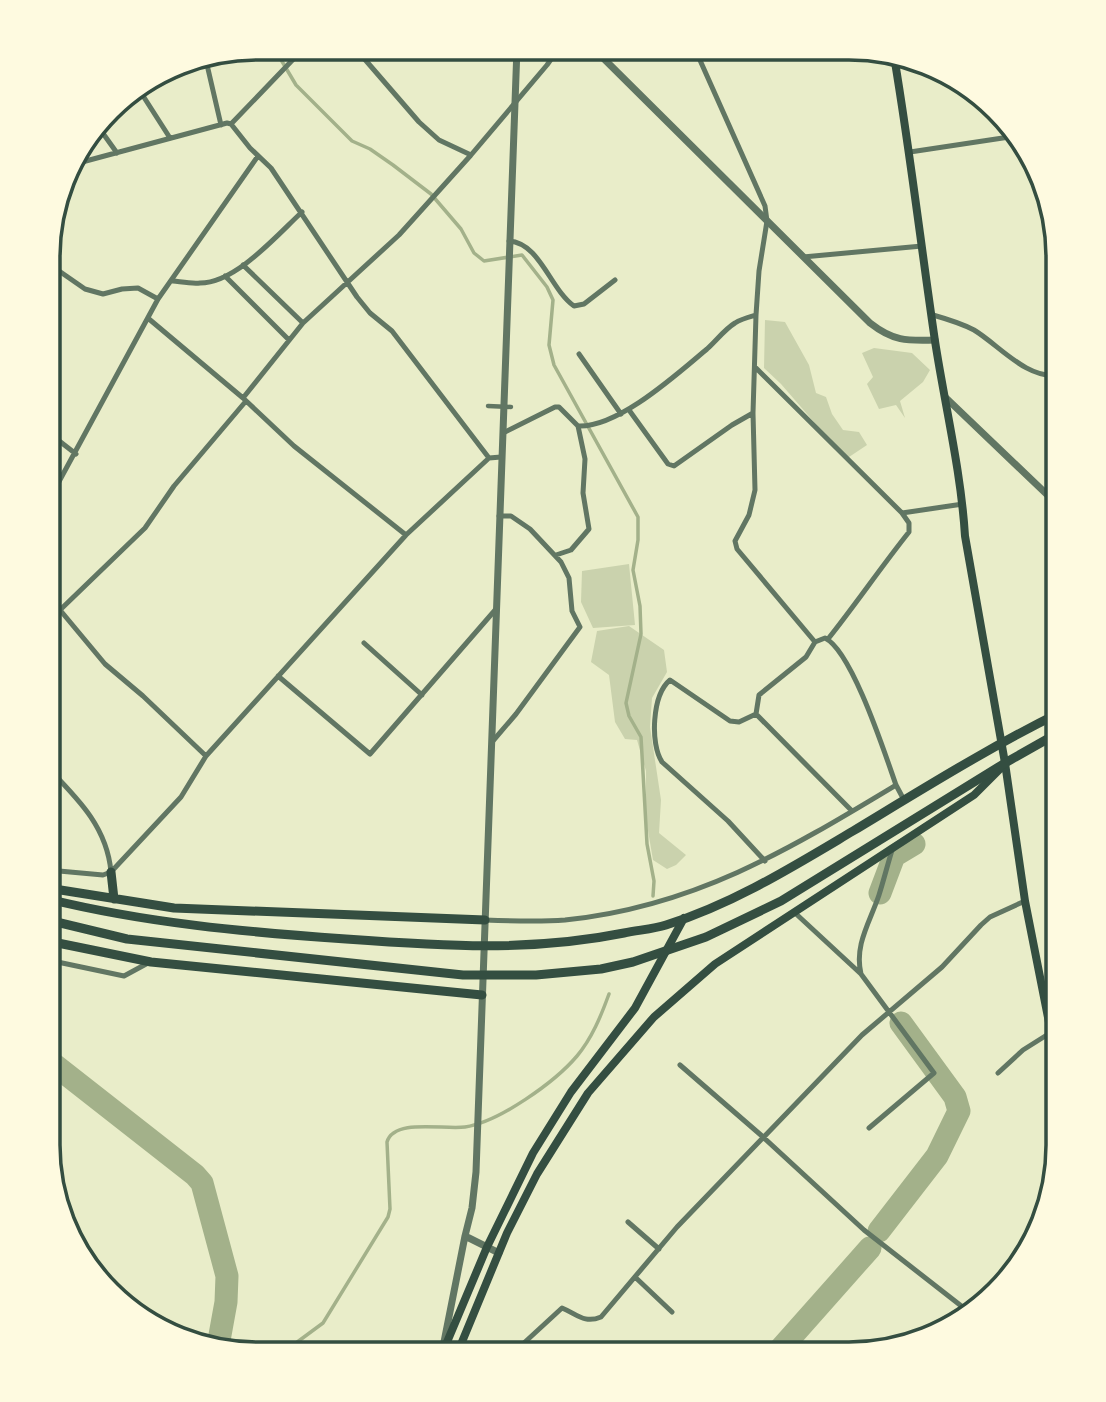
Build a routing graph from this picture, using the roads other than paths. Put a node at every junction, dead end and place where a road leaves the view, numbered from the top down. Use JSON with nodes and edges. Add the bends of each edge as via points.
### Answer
{"nodes":[{"id":1,"x":293,"y":59,"type":"edge"},
{"id":2,"x":365,"y":59,"type":"edge"},
{"id":3,"x":517,"y":59,"type":"edge"},
{"id":4,"x":550,"y":59,"type":"edge"},
{"id":5,"x":604,"y":59,"type":"edge"},
{"id":6,"x":700,"y":59,"type":"edge"},
{"id":7,"x":896,"y":65,"type":"edge"},
{"id":8,"x":207,"y":66,"type":"edge"},
{"id":9,"x":143,"y":96,"type":"edge"},
{"id":10,"x":515,"y":104,"type":"junction"},
{"id":11,"x":231,"y":124,"type":"junction"},
{"id":12,"x":221,"y":125,"type":"junction"},
{"id":13,"x":103,"y":134,"type":"edge"},
{"id":14,"x":1006,"y":137,"type":"edge"},
{"id":15,"x":170,"y":138,"type":"junction"},
{"id":16,"x":910,"y":152,"type":"junction"},
{"id":17,"x":117,"y":153,"type":"junction"},
{"id":18,"x":471,"y":155,"type":"junction"},
{"id":19,"x":258,"y":156,"type":"junction"},
{"id":20,"x":84,"y":162,"type":"edge"},
{"id":21,"x":302,"y":212,"type":"junction"},
{"id":22,"x":767,"y":221,"type":"junction"},
{"id":23,"x":509,"y":241,"type":"junction"},
{"id":24,"x":923,"y":246,"type":"junction"},
{"id":25,"x":803,"y":257,"type":"junction"},
{"id":26,"x":243,"y":265,"type":"junction"},
{"id":27,"x":60,"y":272,"type":"edge"},
{"id":28,"x":225,"y":276,"type":"junction"},
{"id":29,"x":615,"y":280,"type":"dead end"},
{"id":30,"x":173,"y":281,"type":"junction"},
{"id":31,"x":346,"y":282,"type":"junction"},
{"id":32,"x":158,"y":299,"type":"junction"},
{"id":33,"x":756,"y":315,"type":"junction"},
{"id":34,"x":933,"y":315,"type":"junction"},
{"id":35,"x":149,"y":319,"type":"junction"},
{"id":36,"x":303,"y":323,"type":"junction"},
{"id":37,"x":289,"y":340,"type":"junction"},
{"id":38,"x":935,"y":340,"type":"junction"},
{"id":39,"x":579,"y":354,"type":"dead end"},
{"id":40,"x":756,"y":368,"type":"junction"},
{"id":41,"x":1046,"y":375,"type":"edge"},
{"id":42,"x":945,"y":397,"type":"junction"},
{"id":43,"x":245,"y":400,"type":"junction"},
{"id":44,"x":488,"y":406,"type":"dead end"},
{"id":45,"x":511,"y":407,"type":"dead end"},
{"id":46,"x":629,"y":410,"type":"junction"},
{"id":47,"x":753,"y":413,"type":"junction"},
{"id":48,"x":621,"y":414,"type":"junction"},
{"id":49,"x":578,"y":426,"type":"junction"},
{"id":50,"x":503,"y":433,"type":"junction"},
{"id":51,"x":60,"y":442,"type":"edge"},
{"id":52,"x":76,"y":454,"type":"junction"},
{"id":53,"x":502,"y":457,"type":"junction"},
{"id":54,"x":489,"y":458,"type":"junction"},
{"id":55,"x":60,"y":480,"type":"edge"},
{"id":56,"x":1046,"y":494,"type":"edge"},
{"id":57,"x":963,"y":504,"type":"junction"},
{"id":58,"x":902,"y":513,"type":"junction"},
{"id":59,"x":499,"y":516,"type":"junction"},
{"id":60,"x":407,"y":535,"type":"junction"},
{"id":61,"x":556,"y":555,"type":"junction"},
{"id":62,"x":496,"y":609,"type":"junction"},
{"id":63,"x":60,"y":610,"type":"joint"},
{"id":64,"x":828,"y":639,"type":"junction"},
{"id":65,"x":816,"y":642,"type":"junction"},
{"id":66,"x":365,"y":643,"type":"dead end"},
{"id":67,"x":278,"y":676,"type":"junction"},
{"id":68,"x":422,"y":695,"type":"junction"},
{"id":69,"x":756,"y":714,"type":"junction"},
{"id":70,"x":1046,"y":720,"type":"edge"},
{"id":71,"x":1046,"y":740,"type":"edge"},
{"id":72,"x":492,"y":742,"type":"junction"},
{"id":73,"x":1001,"y":742,"type":"junction"},
{"id":74,"x":205,"y":757,"type":"junction"},
{"id":75,"x":1005,"y":763,"type":"junction"},
{"id":76,"x":60,"y":780,"type":"edge"},
{"id":77,"x":896,"y":785,"type":"junction"},
{"id":78,"x":904,"y":800,"type":"junction"},
{"id":79,"x":852,"y":811,"type":"junction"},
{"id":80,"x":893,"y":847,"type":"junction"},
{"id":81,"x":765,"y":861,"type":"junction"},
{"id":82,"x":60,"y":871,"type":"edge"},
{"id":83,"x":111,"y":872,"type":"junction"},
{"id":84,"x":60,"y":890,"type":"edge"},
{"id":85,"x":114,"y":899,"type":"junction"},
{"id":86,"x":1025,"y":901,"type":"junction"},
{"id":87,"x":60,"y":902,"type":"edge"},
{"id":88,"x":793,"y":911,"type":"junction"},
{"id":89,"x":684,"y":918,"type":"junction"},
{"id":90,"x":485,"y":920,"type":"junction"},
{"id":91,"x":60,"y":923,"type":"edge"},
{"id":92,"x":60,"y":943,"type":"edge"},
{"id":93,"x":151,"y":962,"type":"junction"},
{"id":94,"x":60,"y":963,"type":"edge"},
{"id":95,"x":861,"y":974,"type":"junction"},
{"id":96,"x":482,"y":995,"type":"junction"},
{"id":97,"x":890,"y":1010,"type":"junction"},
{"id":98,"x":1046,"y":1011,"type":"edge"},
{"id":99,"x":1046,"y":1036,"type":"edge"},
{"id":100,"x":680,"y":1065,"type":"dead end"},
{"id":101,"x":998,"y":1073,"type":"dead end"},
{"id":102,"x":869,"y":1128,"type":"dead end"},
{"id":103,"x":762,"y":1136,"type":"junction"},
{"id":104,"x":628,"y":1222,"type":"dead end"},
{"id":105,"x":465,"y":1236,"type":"junction"},
{"id":106,"x":487,"y":1247,"type":"junction"},
{"id":107,"x":659,"y":1249,"type":"junction"},
{"id":108,"x":499,"y":1253,"type":"junction"},
{"id":109,"x":635,"y":1277,"type":"junction"},
{"id":110,"x":962,"y":1307,"type":"edge"},
{"id":111,"x":672,"y":1312,"type":"dead end"},
{"id":112,"x":444,"y":1342,"type":"edge"},
{"id":113,"x":447,"y":1342,"type":"edge"},
{"id":114,"x":462,"y":1342,"type":"edge"},
{"id":115,"x":525,"y":1342,"type":"edge"}],
"edges":[{"from":1,"to":11,"type":"street"},
{"from":2,"to":18,"type":"street","via":[[419,122],[439,140]]},
{"from":3,"to":10,"type":"street"},
{"from":4,"to":10,"type":"street"},
{"from":5,"to":22,"type":"street"},
{"from":6,"to":22,"type":"street","via":[[765,206]]},
{"from":7,"to":16,"type":"main road"},
{"from":8,"to":12,"type":"street"},
{"from":9,"to":15,"type":"street"},
{"from":10,"to":18,"type":"street"},
{"from":10,"to":23,"type":"street"},
{"from":11,"to":12,"type":"street"},
{"from":11,"to":19,"type":"street"},
{"from":12,"to":15,"type":"street"},
{"from":13,"to":17,"type":"street"},
{"from":14,"to":16,"type":"street"},
{"from":15,"to":17,"type":"street"},
{"from":16,"to":24,"type":"main road"},
{"from":17,"to":20,"type":"street"},
{"from":18,"to":31,"type":"street","via":[[384,251]]},
{"from":19,"to":21,"type":"street"},
{"from":19,"to":30,"type":"street"},
{"from":21,"to":26,"type":"street"},
{"from":21,"to":31,"type":"street"},
{"from":22,"to":25,"type":"street"},
{"from":22,"to":33,"type":"street"},
{"from":23,"to":29,"type":"street","via":[[530,250],[574,306],[584,304]]},
{"from":23,"to":50,"type":"street"},
{"from":24,"to":25,"type":"street"},
{"from":24,"to":34,"type":"main road"},
{"from":25,"to":38,"type":"street","via":[[888,336]]},
{"from":26,"to":28,"type":"street"},
{"from":26,"to":36,"type":"street"},
{"from":27,"to":32,"type":"street","via":[[85,289],[103,294],[138,288]]},
{"from":28,"to":30,"type":"street","via":[[203,284]]},
{"from":28,"to":37,"type":"street"},
{"from":30,"to":32,"type":"street"},
{"from":31,"to":36,"type":"street"},
{"from":31,"to":54,"type":"street","via":[[370,313],[392,331]]},
{"from":32,"to":35,"type":"street"},
{"from":33,"to":40,"type":"street"},
{"from":33,"to":46,"type":"street","via":[[735,323]]},
{"from":34,"to":38,"type":"main road"},
{"from":34,"to":41,"type":"street","via":[[972,329]]},
{"from":35,"to":43,"type":"street"},
{"from":35,"to":52,"type":"street"},
{"from":36,"to":37,"type":"street"},
{"from":37,"to":43,"type":"street"},
{"from":38,"to":42,"type":"main road"},
{"from":39,"to":48,"type":"street"},
{"from":40,"to":47,"type":"street"},
{"from":40,"to":58,"type":"street"},
{"from":42,"to":56,"type":"street"},
{"from":42,"to":57,"type":"main road"},
{"from":43,"to":60,"type":"street","via":[[294,446]]},
{"from":43,"to":63,"type":"street","via":[[145,528]]},
{"from":44,"to":45,"type":"street"},
{"from":46,"to":47,"type":"street","via":[[674,466]]},
{"from":46,"to":48,"type":"street"},
{"from":47,"to":65,"type":"street","via":[[755,490],[749,515],[735,541],[737,549]]},
{"from":48,"to":49,"type":"street"},
{"from":49,"to":50,"type":"street","via":[[555,407]]},
{"from":49,"to":61,"type":"street","via":[[589,529],[571,550]]},
{"from":50,"to":53,"type":"street"},
{"from":51,"to":52,"type":"street"},
{"from":52,"to":55,"type":"street"},
{"from":53,"to":54,"type":"street"},
{"from":53,"to":59,"type":"street"},
{"from":54,"to":60,"type":"street"},
{"from":57,"to":58,"type":"street"},
{"from":57,"to":73,"type":"main road"},
{"from":58,"to":64,"type":"street","via":[[909,532]]},
{"from":59,"to":61,"type":"street","via":[[511,516],[530,529]]},
{"from":59,"to":62,"type":"street"},
{"from":60,"to":67,"type":"street"},
{"from":61,"to":72,"type":"street","via":[[567,572],[572,611],[580,627]]},
{"from":62,"to":68,"type":"street"},
{"from":62,"to":72,"type":"street"},
{"from":63,"to":74,"type":"street","via":[[105,664]]},
{"from":64,"to":65,"type":"street"},
{"from":64,"to":77,"type":"street","via":[[855,678]]},
{"from":65,"to":69,"type":"street","via":[[806,657],[760,695]]},
{"from":66,"to":68,"type":"street"},
{"from":67,"to":68,"type":"street","via":[[370,754]]},
{"from":67,"to":74,"type":"street"},
{"from":69,"to":79,"type":"street"},
{"from":69,"to":81,"type":"street","via":[[730,721],[670,680],[662,688],[654,720],[662,762]]},
{"from":70,"to":73,"type":"highway"},
{"from":71,"to":75,"type":"highway"},
{"from":72,"to":90,"type":"street"},
{"from":73,"to":75,"type":"main road"},
{"from":73,"to":78,"type":"highway"},
{"from":74,"to":83,"type":"street","via":[[181,797]]},
{"from":75,"to":80,"type":"main road","via":[[974,795]]},
{"from":75,"to":86,"type":"main road"},
{"from":75,"to":91,"type":"highway","via":[[781,901],[706,937],[601,969],[463,975],[127,939]]},
{"from":76,"to":83,"type":"street","via":[[102,832]]},
{"from":77,"to":78,"type":"street"},
{"from":77,"to":79,"type":"street"},
{"from":78,"to":89,"type":"highway","via":[[788,870]]},
{"from":79,"to":81,"type":"street"},
{"from":80,"to":88,"type":"main road"},
{"from":80,"to":95,"type":"street","via":[[862,938]]},
{"from":81,"to":90,"type":"street","via":[[690,893],[631,909],[564,920]]},
{"from":82,"to":83,"type":"street"},
{"from":83,"to":85,"type":"highway"},
{"from":84,"to":85,"type":"highway"},
{"from":85,"to":90,"type":"highway","via":[[174,908]]},
{"from":86,"to":97,"type":"street","via":[[981,925],[942,967]]},
{"from":86,"to":98,"type":"main road"},
{"from":87,"to":89,"type":"highway","via":[[156,922],[455,947],[593,939]]},
{"from":88,"to":95,"type":"street"},
{"from":88,"to":108,"type":"main road","via":[[687,987],[654,1017],[588,1093],[537,1174]]},
{"from":89,"to":106,"type":"main road","via":[[635,1008],[571,1092],[533,1153]]},
{"from":90,"to":96,"type":"street"},
{"from":92,"to":93,"type":"highway"},
{"from":93,"to":94,"type":"street","via":[[124,976]]},
{"from":93,"to":96,"type":"highway"},
{"from":95,"to":97,"type":"street"},
{"from":96,"to":105,"type":"street","via":[[476,1172]]},
{"from":97,"to":102,"type":"street","via":[[934,1073]]},
{"from":97,"to":103,"type":"street"},
{"from":99,"to":101,"type":"street"},
{"from":100,"to":103,"type":"street"},
{"from":103,"to":107,"type":"street"},
{"from":103,"to":110,"type":"street","via":[[864,1230]]},
{"from":104,"to":107,"type":"street"},
{"from":105,"to":106,"type":"street"},
{"from":105,"to":112,"type":"street"},
{"from":106,"to":108,"type":"street"},
{"from":106,"to":113,"type":"main road"},
{"from":107,"to":109,"type":"street"},
{"from":108,"to":114,"type":"main road"},
{"from":109,"to":111,"type":"street"},
{"from":109,"to":115,"type":"street","via":[[601,1317],[580,1319],[562,1308]]}]}
